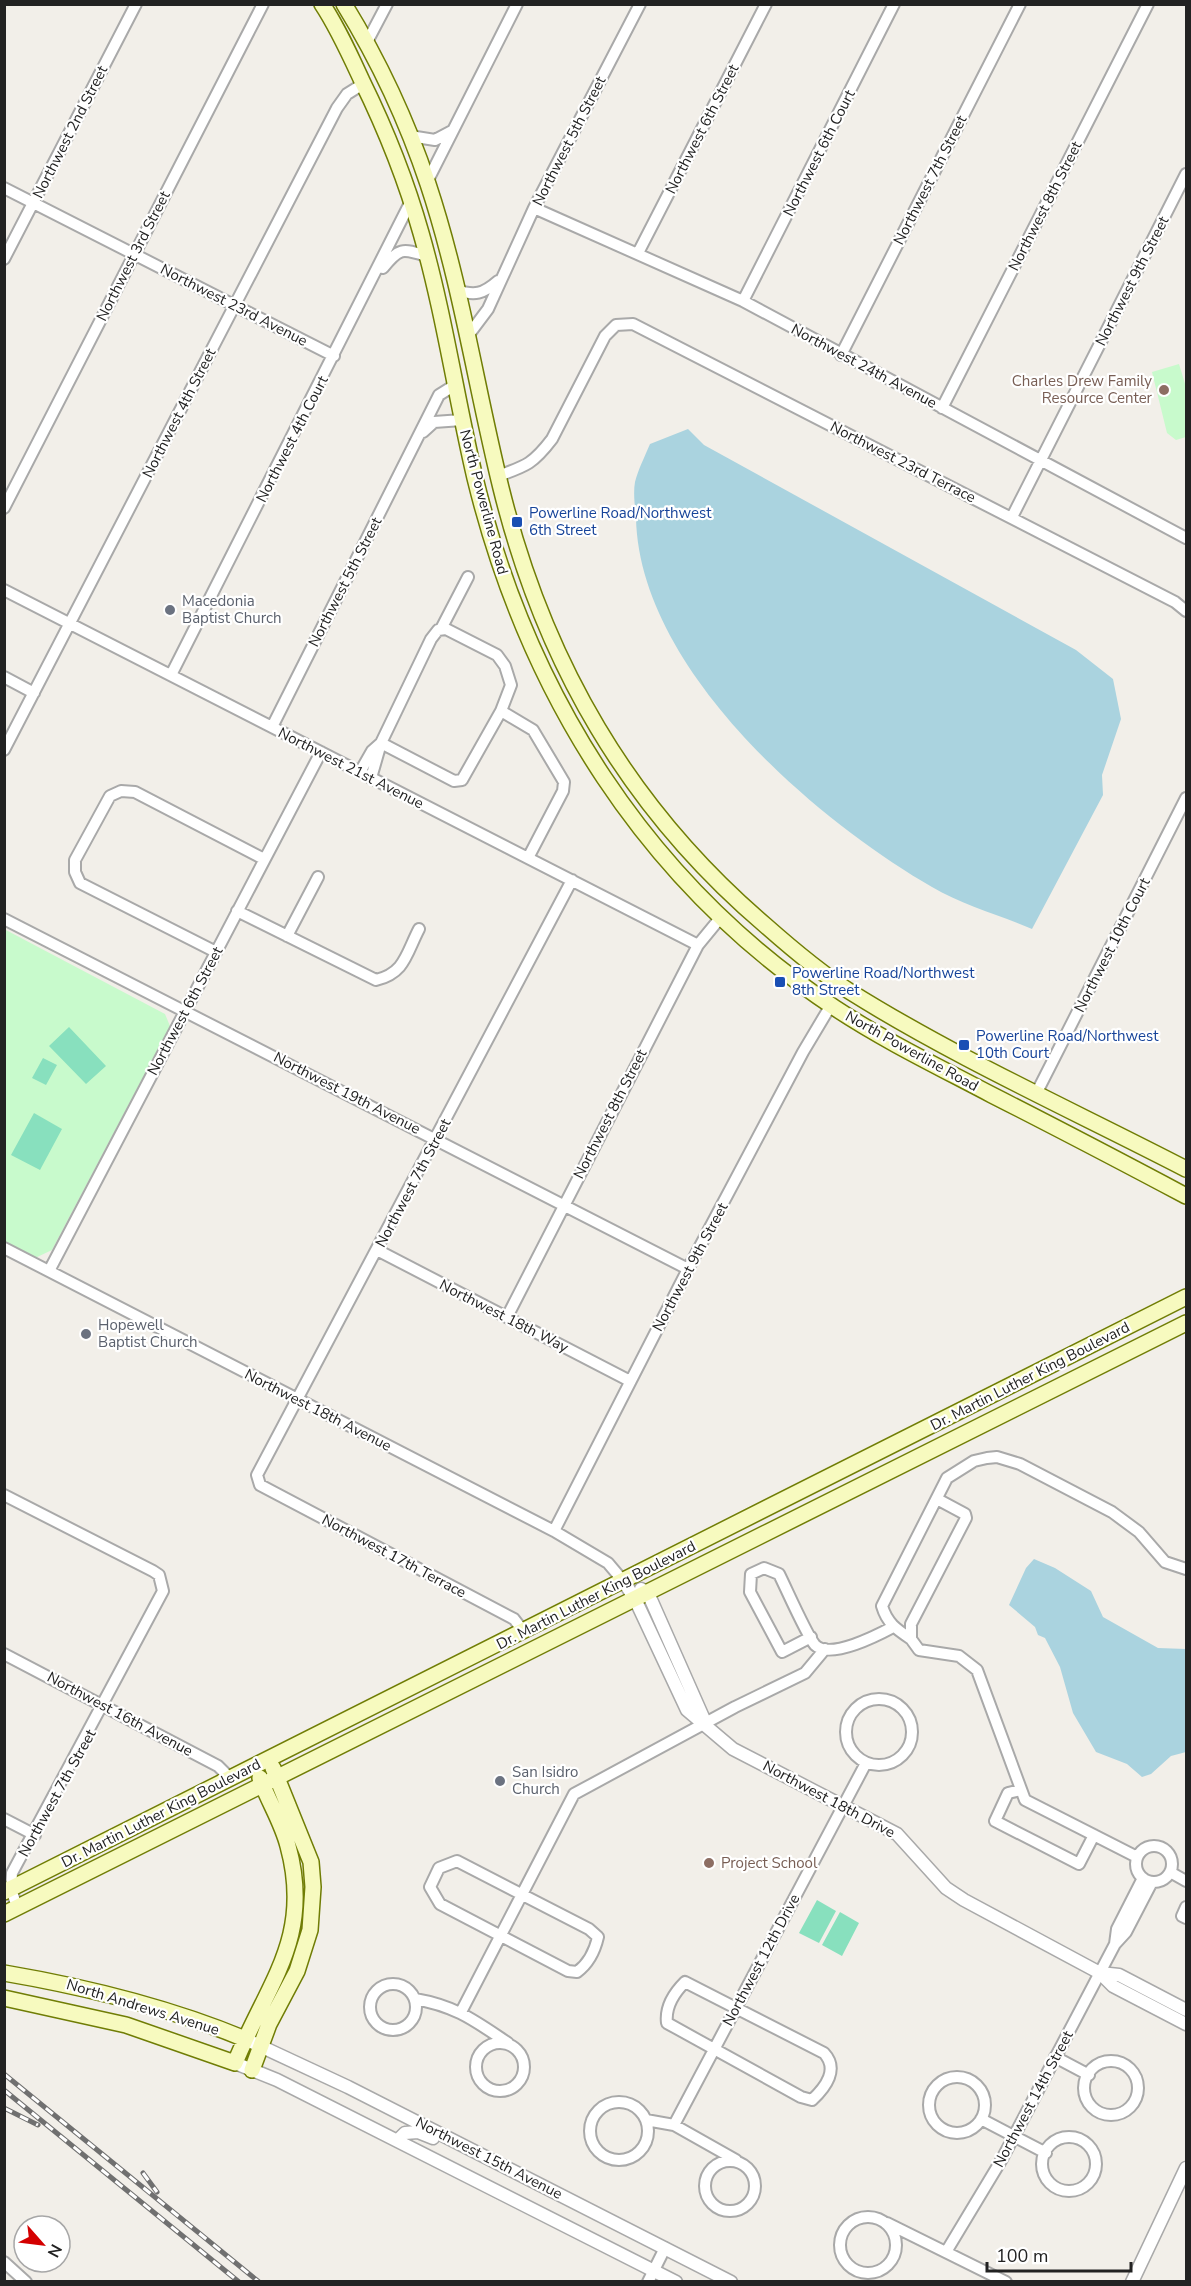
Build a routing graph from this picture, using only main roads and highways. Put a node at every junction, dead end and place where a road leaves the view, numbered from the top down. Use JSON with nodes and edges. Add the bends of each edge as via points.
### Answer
{"nodes":[{"id":1,"x":322,"y":4,"type":"edge"},
{"id":2,"x":331,"y":4,"type":"edge"},
{"id":3,"x":344,"y":4,"type":"edge"},
{"id":4,"x":367,"y":42,"type":"junction"},
{"id":5,"x":363,"y":84,"type":"junction"},
{"id":6,"x":400,"y":111,"type":"junction"},
{"id":7,"x":438,"y":311,"type":"junction"},
{"id":8,"x":467,"y":338,"type":"junction"},
{"id":9,"x":455,"y":385,"type":"junction"},
{"id":10,"x":483,"y":412,"type":"junction"},
{"id":11,"x":546,"y":680,"type":"junction"},
{"id":12,"x":578,"y":693,"type":"junction"},
{"id":13,"x":561,"y":707,"type":"junction"},
{"id":14,"x":592,"y":720,"type":"junction"},
{"id":15,"x":704,"y":899,"type":"junction"},
{"id":16,"x":738,"y":903,"type":"junction"},
{"id":17,"x":721,"y":917,"type":"junction"},
{"id":18,"x":760,"y":921,"type":"junction"},
{"id":19,"x":980,"y":1089,"type":"junction"},
{"id":20,"x":1037,"y":1092,"type":"junction"},
{"id":21,"x":1186,"y":1169,"type":"edge"},
{"id":22,"x":1186,"y":1196,"type":"edge"},
{"id":23,"x":1186,"y":1297,"type":"edge"},
{"id":24,"x":1186,"y":1323,"type":"edge"},
{"id":25,"x":262,"y":1763,"type":"junction"},
{"id":26,"x":278,"y":1777,"type":"junction"},
{"id":27,"x":231,"y":1779,"type":"junction"},
{"id":28,"x":262,"y":1785,"type":"junction"},
{"id":29,"x":226,"y":1802,"type":"junction"},
{"id":30,"x":8,"y":1890,"type":"edge"},
{"id":31,"x":11,"y":1911,"type":"edge"},
{"id":32,"x":4,"y":1973,"type":"edge"},
{"id":33,"x":4,"y":1998,"type":"edge"},
{"id":34,"x":245,"y":2039,"type":"junction"},
{"id":35,"x":252,"y":2070,"type":"road end"}],
"edges":[{"from":1,"to":5,"type":"main road","name":"North Powerline Road"},
{"from":2,"to":4,"type":"main road","via":[[348,28]]},
{"from":3,"to":4,"type":"main road","name":"North Powerline Road"},
{"from":4,"to":6,"type":"main road","name":"North Powerline Road"},
{"from":5,"to":6,"type":"main road"},
{"from":5,"to":7,"type":"main road","name":"North Powerline Road","via":[[399,163]]},
{"from":6,"to":8,"type":"main road","name":"North Powerline Road","via":[[427,182]]},
{"from":7,"to":8,"type":"main road"},
{"from":7,"to":9,"type":"main road","name":"North Powerline Road"},
{"from":8,"to":10,"type":"main road","name":"North Powerline Road"},
{"from":9,"to":10,"type":"main road"},
{"from":9,"to":11,"type":"main road","name":"North Powerline Road","via":[[493,548],[521,626]]},
{"from":10,"to":12,"type":"main road","name":"North Powerline Road","via":[[515,544],[537,608]]},
{"from":11,"to":12,"type":"main road","via":[[562,690]]},
{"from":11,"to":13,"type":"main road","name":"North Powerline Road"},
{"from":12,"to":14,"type":"main road","name":"North Powerline Road"},
{"from":13,"to":14,"type":"main road"},
{"from":13,"to":15,"type":"main road","name":"North Powerline Road","via":[[615,795]]},
{"from":14,"to":16,"type":"main road","name":"North Powerline Road","via":[[669,829]]},
{"from":15,"to":16,"type":"main road"},
{"from":15,"to":17,"type":"main road","name":"North Powerline Road"},
{"from":16,"to":18,"type":"main road","name":"North Powerline Road"},
{"from":17,"to":18,"type":"main road","via":[[737,914]]},
{"from":17,"to":19,"type":"main road","name":"North Powerline Road","via":[[831,1005]]},
{"from":18,"to":20,"type":"main road","name":"North Powerline Road","via":[[846,989]]},
{"from":19,"to":20,"type":"main road","via":[[1006,1094]]},
{"from":19,"to":22,"type":"main road","name":"North Powerline Road"},
{"from":20,"to":21,"type":"main road","name":"North Powerline Road"},
{"from":23,"to":25,"type":"main road","name":"Dr. Martin Luther King Boulevard"},
{"from":24,"to":26,"type":"main road","name":"Dr. Martin Luther King Boulevard"},
{"from":25,"to":26,"type":"main road"},
{"from":25,"to":27,"type":"main road","name":"Dr. Martin Luther King Boulevard"},
{"from":25,"to":28,"type":"main road"},
{"from":26,"to":28,"type":"main road","name":"Dr. Martin Luther King Boulevard"},
{"from":26,"to":35,"type":"main road","via":[[311,1862],[310,1930],[297,1971]]},
{"from":27,"to":29,"type":"main road","via":[[232,1789]]},
{"from":27,"to":30,"type":"main road","name":"Dr. Martin Luther King Boulevard"},
{"from":28,"to":29,"type":"main road","name":"Dr. Martin Luther King Boulevard"},
{"from":28,"to":34,"type":"main road","via":[[288,1844],[297,1888],[294,1927],[282,1965]]},
{"from":29,"to":31,"type":"main road","name":"Dr. Martin Luther King Boulevard"},
{"from":32,"to":34,"type":"main road","name":"North Andrews Avenue","via":[[135,2002]]},
{"from":33,"to":34,"type":"main road","name":"North Andrews Avenue","via":[[126,2025],[235,2063]]}]}
